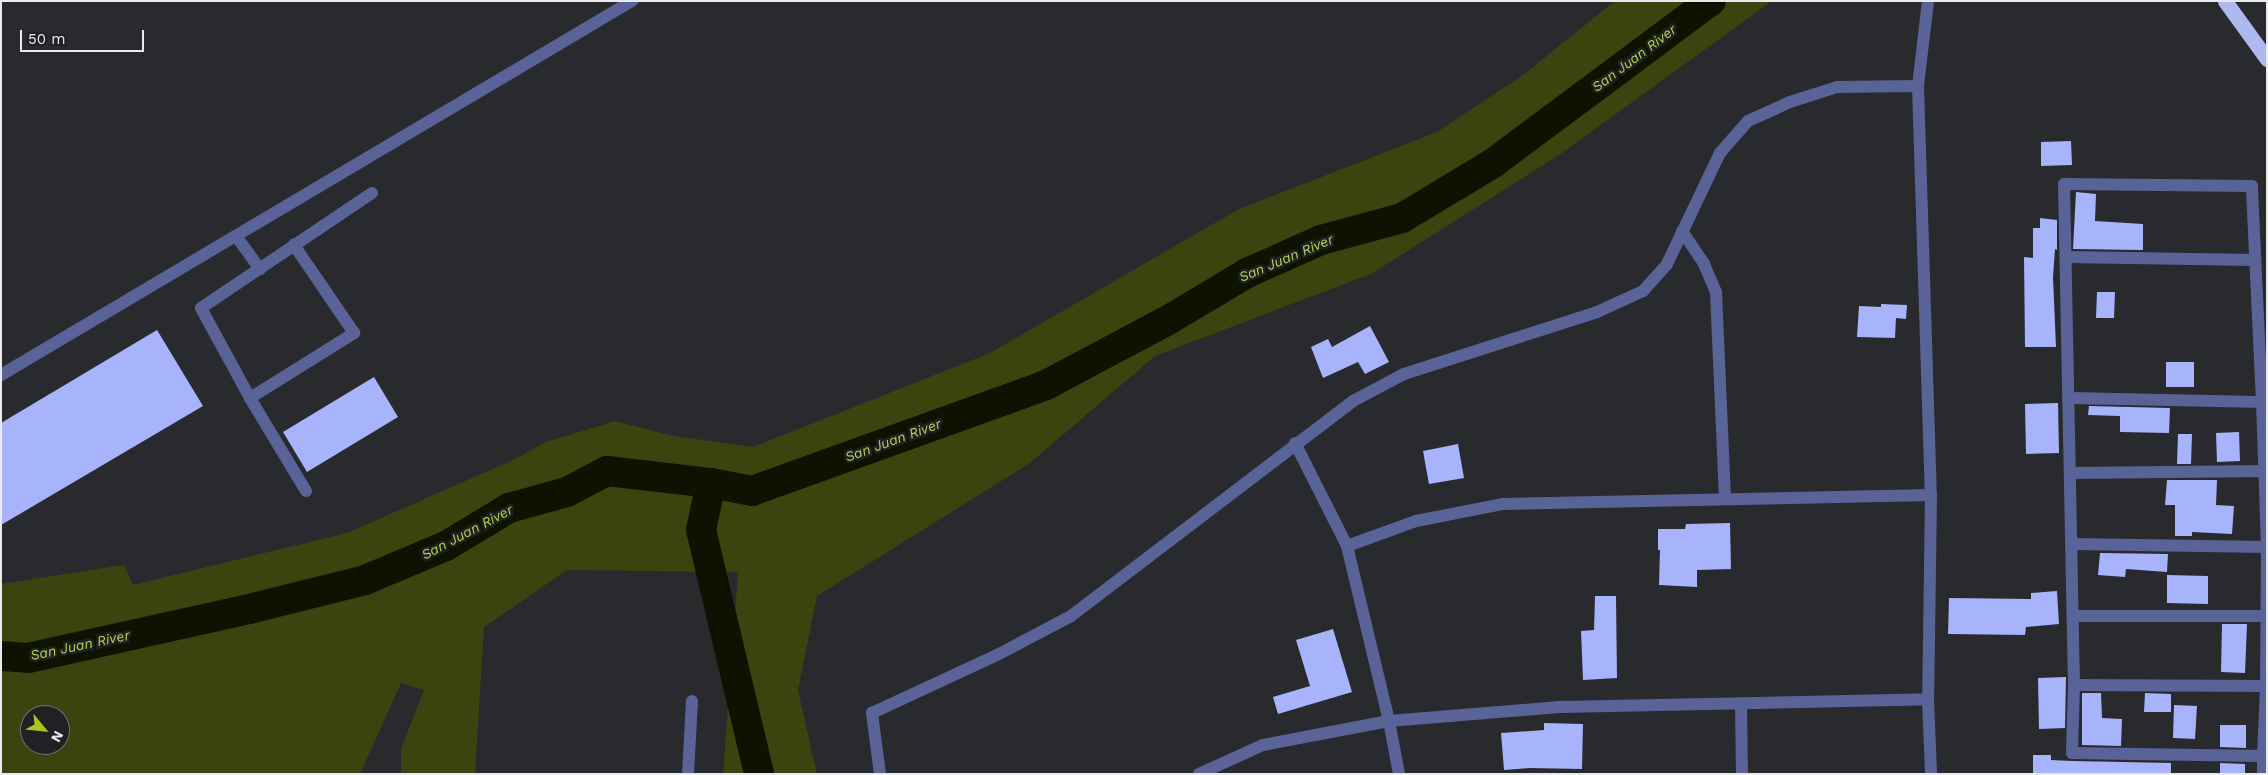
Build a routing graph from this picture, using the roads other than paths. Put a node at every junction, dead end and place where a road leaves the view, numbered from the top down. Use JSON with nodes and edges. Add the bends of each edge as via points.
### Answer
{"nodes":[{"id":1,"x":632,"y":1,"type":"edge"},
{"id":2,"x":1928,"y":1,"type":"edge"},
{"id":3,"x":2225,"y":1,"type":"edge"},
{"id":4,"x":2267,"y":59,"type":"edge"},
{"id":5,"x":1918,"y":86,"type":"junction"},
{"id":6,"x":372,"y":194,"type":"dead end"},
{"id":7,"x":1682,"y":231,"type":"junction"},
{"id":8,"x":236,"y":236,"type":"junction"},
{"id":9,"x":294,"y":246,"type":"junction"},
{"id":10,"x":2066,"y":257,"type":"junction"},
{"id":11,"x":2256,"y":260,"type":"junction"},
{"id":12,"x":260,"y":269,"type":"junction"},
{"id":13,"x":1,"y":375,"type":"edge"},
{"id":14,"x":250,"y":398,"type":"junction"},
{"id":15,"x":2070,"y":398,"type":"junction"},
{"id":16,"x":2265,"y":402,"type":"edge"},
{"id":17,"x":1295,"y":443,"type":"junction"},
{"id":18,"x":2265,"y":471,"type":"edge"},
{"id":19,"x":2071,"y":473,"type":"junction"},
{"id":20,"x":306,"y":492,"type":"dead end"},
{"id":21,"x":1931,"y":494,"type":"junction"},
{"id":22,"x":1725,"y":498,"type":"junction"},
{"id":23,"x":2072,"y":544,"type":"junction"},
{"id":24,"x":1347,"y":546,"type":"junction"},
{"id":25,"x":2267,"y":547,"type":"edge"},
{"id":26,"x":2073,"y":616,"type":"junction"},
{"id":27,"x":2266,"y":616,"type":"edge"},
{"id":28,"x":2074,"y":685,"type":"junction"},
{"id":29,"x":2266,"y":686,"type":"edge"},
{"id":30,"x":1928,"y":699,"type":"junction"},
{"id":31,"x":692,"y":700,"type":"dead end"},
{"id":32,"x":1741,"y":704,"type":"junction"},
{"id":33,"x":1389,"y":721,"type":"junction"},
{"id":34,"x":2265,"y":756,"type":"edge"},
{"id":35,"x":688,"y":774,"type":"edge"},
{"id":36,"x":880,"y":774,"type":"edge"},
{"id":37,"x":1199,"y":774,"type":"edge"},
{"id":38,"x":1399,"y":774,"type":"edge"},
{"id":39,"x":1742,"y":774,"type":"edge"},
{"id":40,"x":1931,"y":774,"type":"edge"},
{"id":41,"x":2263,"y":774,"type":"edge"}],
"edges":[{"from":1,"to":8,"type":"street"},
{"from":2,"to":5,"type":"street"},
{"from":3,"to":4,"type":"highway"},
{"from":5,"to":7,"type":"street","via":[[1837,87],[1790,102],[1748,121],[1720,153]]},
{"from":5,"to":21,"type":"street"},
{"from":6,"to":9,"type":"street"},
{"from":7,"to":17,"type":"street","via":[[1667,264],[1643,291],[1597,312],[1404,374],[1353,400]]},
{"from":7,"to":22,"type":"street","via":[[1704,264],[1716,292]]},
{"from":8,"to":12,"type":"street"},
{"from":8,"to":13,"type":"street"},
{"from":9,"to":12,"type":"street"},
{"from":9,"to":14,"type":"street","via":[[354,333]]},
{"from":10,"to":11,"type":"street"},
{"from":10,"to":11,"type":"street","via":[[2064,184],[2252,186]]},
{"from":10,"to":15,"type":"street"},
{"from":11,"to":16,"type":"street"},
{"from":12,"to":14,"type":"street","via":[[201,308]]},
{"from":14,"to":20,"type":"street"},
{"from":15,"to":16,"type":"street"},
{"from":15,"to":19,"type":"street"},
{"from":16,"to":18,"type":"street"},
{"from":17,"to":24,"type":"street"},
{"from":17,"to":36,"type":"street","via":[[1071,616],[997,655],[872,713]]},
{"from":18,"to":19,"type":"street"},
{"from":18,"to":25,"type":"street"},
{"from":19,"to":23,"type":"street"},
{"from":21,"to":22,"type":"street"},
{"from":21,"to":30,"type":"street"},
{"from":22,"to":24,"type":"street","via":[[1503,504],[1416,521]]},
{"from":23,"to":25,"type":"street"},
{"from":23,"to":26,"type":"street"},
{"from":24,"to":33,"type":"street"},
{"from":25,"to":27,"type":"street"},
{"from":26,"to":27,"type":"street"},
{"from":26,"to":28,"type":"street"},
{"from":27,"to":29,"type":"street"},
{"from":28,"to":29,"type":"street"},
{"from":28,"to":34,"type":"street","via":[[2072,753]]},
{"from":29,"to":34,"type":"street"},
{"from":30,"to":32,"type":"street"},
{"from":30,"to":40,"type":"street"},
{"from":31,"to":35,"type":"street"},
{"from":32,"to":33,"type":"street","via":[[1561,707]]},
{"from":32,"to":39,"type":"street"},
{"from":33,"to":37,"type":"street","via":[[1263,745]]},
{"from":33,"to":38,"type":"street"},
{"from":34,"to":41,"type":"street"}]}
